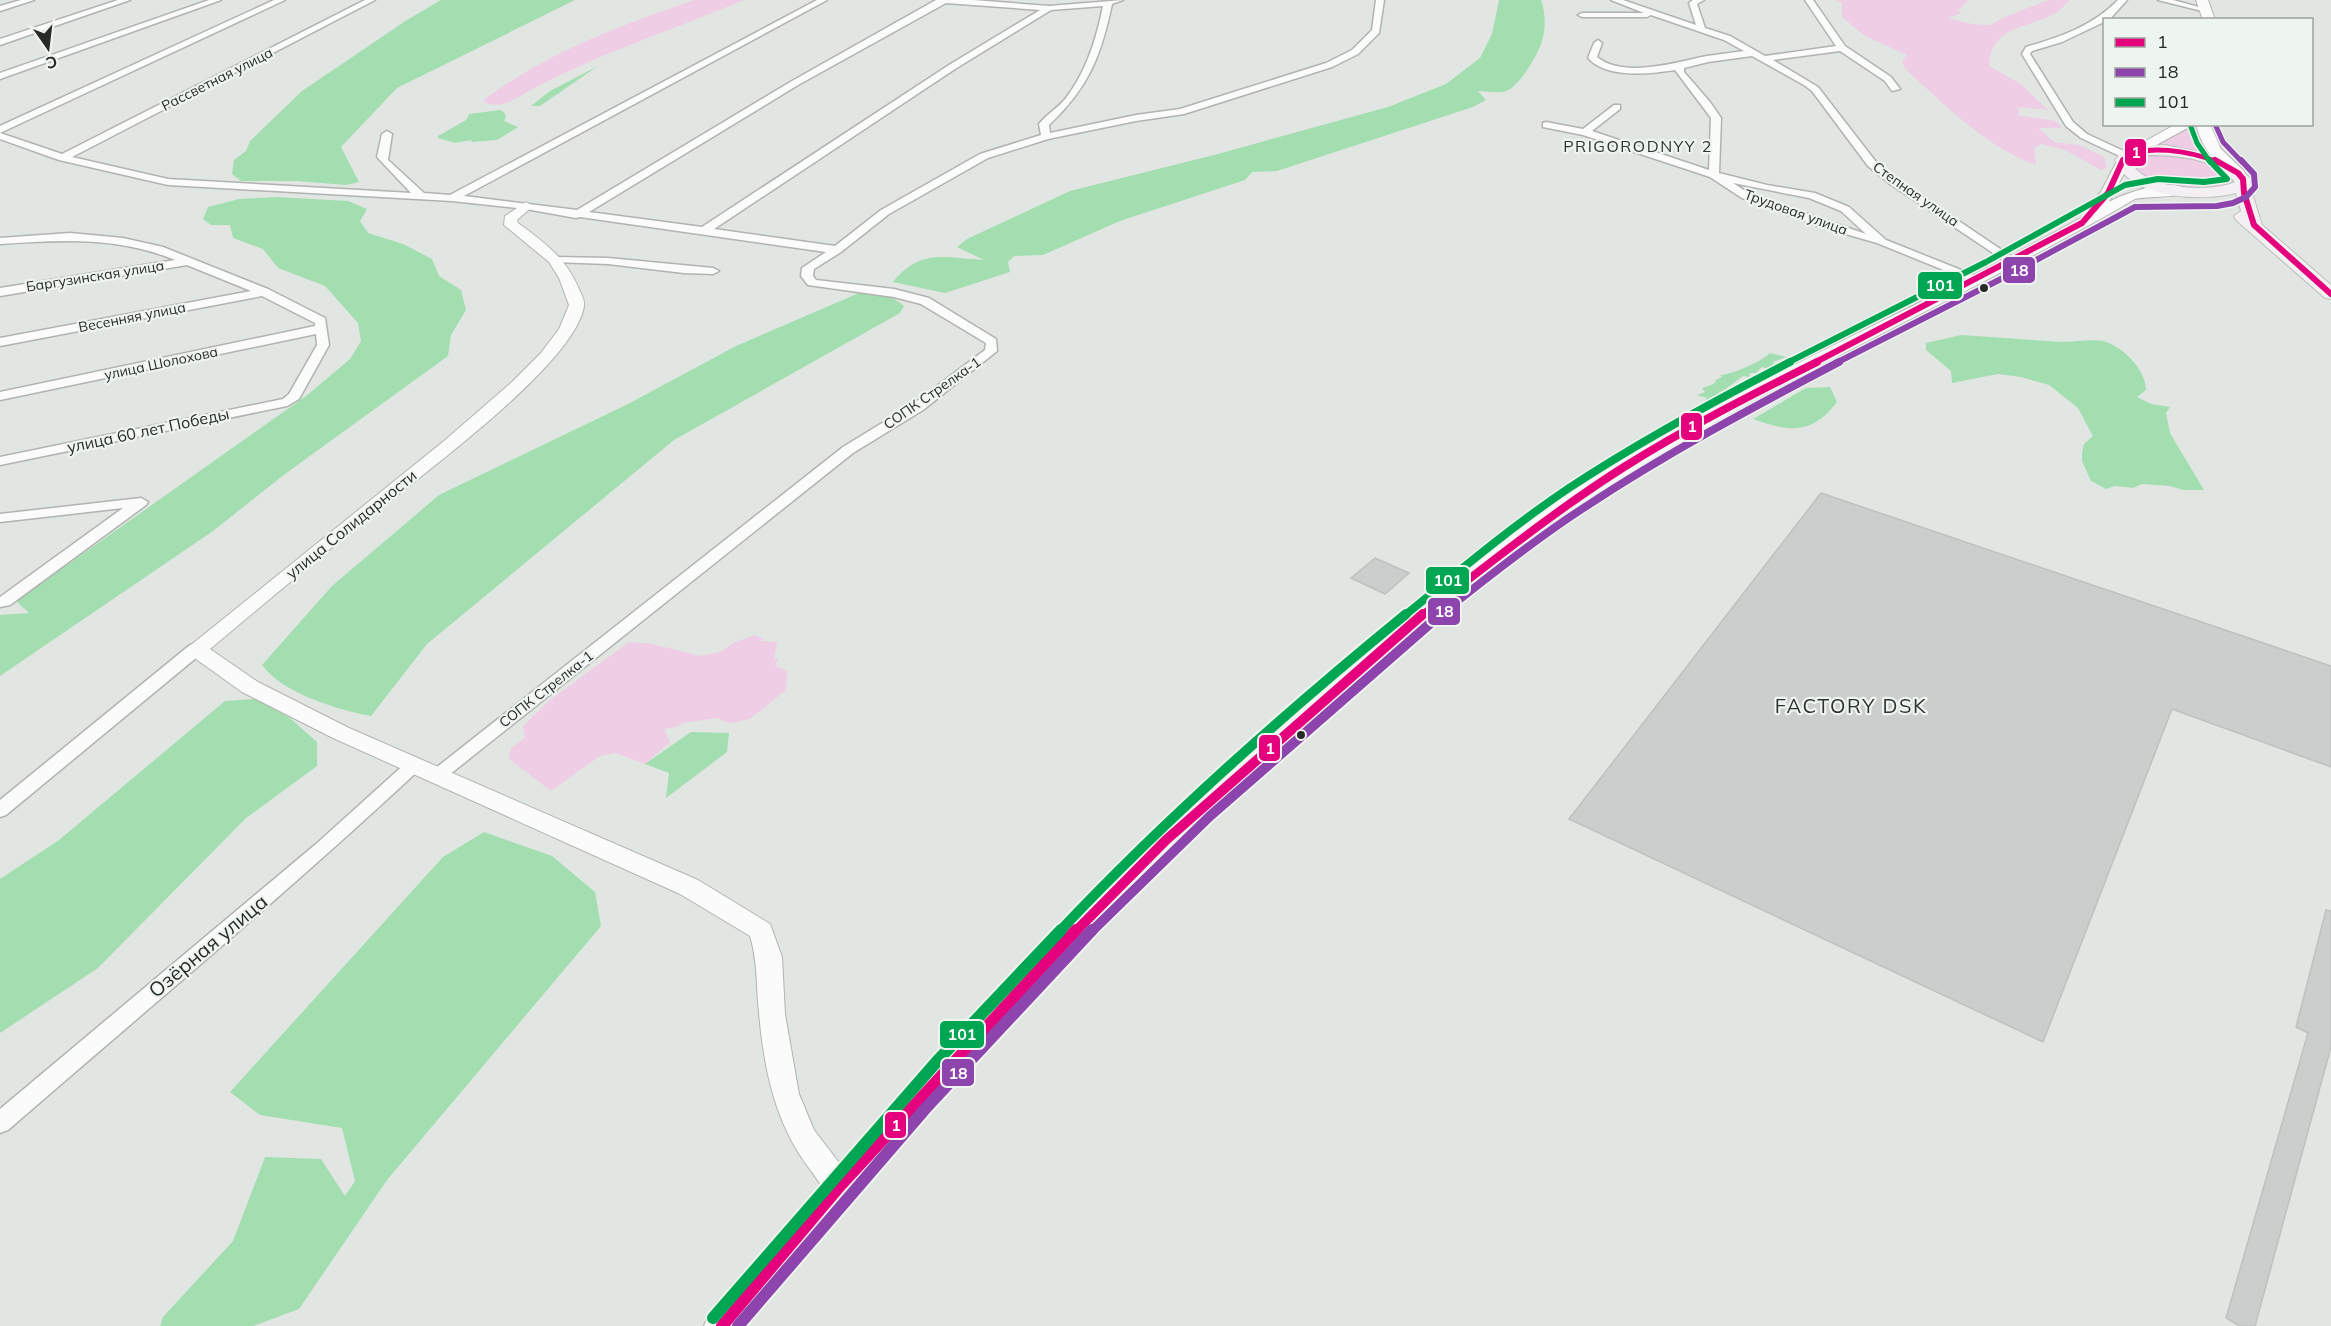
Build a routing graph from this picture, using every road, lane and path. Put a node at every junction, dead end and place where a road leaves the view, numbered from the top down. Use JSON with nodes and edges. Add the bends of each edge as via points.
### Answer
{"nodes":[{"id":1,"x":30,"y":0,"type":"edge"},
{"id":2,"x":126,"y":0,"type":"edge"},
{"id":3,"x":217,"y":0,"type":"edge"},
{"id":4,"x":281,"y":0,"type":"edge"},
{"id":5,"x":371,"y":0,"type":"edge"},
{"id":6,"x":823,"y":0,"type":"edge"},
{"id":7,"x":939,"y":0,"type":"edge"},
{"id":8,"x":944,"y":0,"type":"edge"},
{"id":9,"x":1119,"y":0,"type":"edge"},
{"id":10,"x":1380,"y":0,"type":"edge"},
{"id":11,"x":1615,"y":0,"type":"edge"},
{"id":12,"x":1700,"y":0,"type":"edge"},
{"id":13,"x":1809,"y":0,"type":"edge"},
{"id":14,"x":2123,"y":0,"type":"edge"},
{"id":15,"x":2162,"y":0,"type":"edge"},
{"id":16,"x":1108,"y":3,"type":"junction"},
{"id":17,"x":1049,"y":8,"type":"junction"},
{"id":18,"x":0,"y":9,"type":"edge"},
{"id":19,"x":2206,"y":10,"type":"edge"},
{"id":20,"x":1582,"y":15,"type":"dead end"},
{"id":21,"x":1657,"y":15,"type":"junction"},
{"id":22,"x":2106,"y":18,"type":"edge"},
{"id":23,"x":2103,"y":19,"type":"edge"},
{"id":24,"x":1701,"y":28,"type":"junction"},
{"id":25,"x":0,"y":42,"type":"edge"},
{"id":26,"x":1598,"y":43,"type":"dead end"},
{"id":27,"x":1842,"y":48,"type":"junction"},
{"id":28,"x":1752,"y":53,"type":"junction"},
{"id":29,"x":1762,"y":59,"type":"junction"},
{"id":30,"x":1679,"y":67,"type":"junction"},
{"id":31,"x":0,"y":76,"type":"edge"},
{"id":32,"x":1895,"y":89,"type":"dead end"},
{"id":33,"x":1617,"y":107,"type":"dead end"},
{"id":34,"x":1546,"y":125,"type":"dead end"},
{"id":35,"x":2184,"y":126,"type":"edge"},
{"id":36,"x":2204,"y":126,"type":"edge"},
{"id":37,"x":0,"y":130,"type":"edge"},
{"id":38,"x":1585,"y":132,"type":"junction"},
{"id":39,"x":387,"y":134,"type":"dead end"},
{"id":40,"x":0,"y":136,"type":"edge"},
{"id":41,"x":1046,"y":137,"type":"junction"},
{"id":42,"x":63,"y":158,"type":"junction"},
{"id":43,"x":2127,"y":158,"type":"junction"},
{"id":44,"x":1714,"y":174,"type":"junction"},
{"id":45,"x":2241,"y":178,"type":"junction"},
{"id":46,"x":2183,"y":192,"type":"junction"},
{"id":47,"x":421,"y":196,"type":"junction"},
{"id":48,"x":452,"y":198,"type":"junction"},
{"id":49,"x":526,"y":206,"type":"junction"},
{"id":50,"x":576,"y":215,"type":"junction"},
{"id":51,"x":2082,"y":223,"type":"junction"},
{"id":52,"x":2254,"y":225,"type":"junction"},
{"id":53,"x":704,"y":231,"type":"junction"},
{"id":54,"x":0,"y":241,"type":"edge"},
{"id":55,"x":1882,"y":242,"type":"junction"},
{"id":56,"x":837,"y":250,"type":"junction"},
{"id":57,"x":557,"y":260,"type":"junction"},
{"id":58,"x":190,"y":261,"type":"junction"},
{"id":59,"x":2012,"y":261,"type":"junction"},
{"id":60,"x":714,"y":271,"type":"dead end"},
{"id":61,"x":1977,"y":280,"type":"junction"},
{"id":62,"x":0,"y":292,"type":"edge"},
{"id":63,"x":264,"y":292,"type":"junction"},
{"id":64,"x":2331,"y":294,"type":"edge"},
{"id":65,"x":321,"y":330,"type":"junction"},
{"id":66,"x":0,"y":342,"type":"edge"},
{"id":67,"x":0,"y":396,"type":"edge"},
{"id":68,"x":0,"y":461,"type":"edge"},
{"id":69,"x":0,"y":518,"type":"edge"},
{"id":70,"x":0,"y":602,"type":"edge"},
{"id":71,"x":196,"y":650,"type":"junction"},
{"id":72,"x":413,"y":766,"type":"junction"},
{"id":73,"x":438,"y":775,"type":"junction"},
{"id":74,"x":0,"y":810,"type":"edge"},
{"id":75,"x":0,"y":1123,"type":"edge"},
{"id":76,"x":840,"y":1186,"type":"junction"},
{"id":77,"x":722,"y":1326,"type":"edge"}],
"edges":[{"from":1,"to":18,"type":"street"},
{"from":2,"to":25,"type":"street"},
{"from":3,"to":31,"type":"street"},
{"from":4,"to":37,"type":"street"},
{"from":5,"to":42,"type":"street","name":"Рассветная улица"},
{"from":6,"to":48,"type":"street"},
{"from":7,"to":8,"type":"street"},
{"from":8,"to":17,"type":"street"},
{"from":8,"to":50,"type":"street","via":[[795,83]]},
{"from":9,"to":16,"type":"street"},
{"from":10,"to":41,"type":"street","name":"СОПК Стрелка-1","via":[[1376,31],[1355,52],[1329,65],[1181,112]]},
{"from":11,"to":21,"type":"street","name":"Степная улица"},
{"from":12,"to":24,"type":"street","via":[[1693,3]]},
{"from":13,"to":27,"type":"street"},
{"from":14,"to":22,"type":"street"},
{"from":15,"to":19,"type":"street"},
{"from":16,"to":17,"type":"street"},
{"from":16,"to":41,"type":"street","via":[[1082,80],[1063,108],[1044,124]]},
{"from":17,"to":53,"type":"street","via":[[952,67]]},
{"from":20,"to":21,"type":"street"},
{"from":21,"to":24,"type":"street","name":"Степная улица"},
{"from":23,"to":43,"type":"street","via":[[2029,49],[2026,54],[2069,124]]},
{"from":24,"to":28,"type":"street","name":"Степная улица"},
{"from":26,"to":30,"type":"street","via":[[1592,58],[1601,65],[1643,70]]},
{"from":27,"to":29,"type":"street"},
{"from":27,"to":32,"type":"street","via":[[1888,79]]},
{"from":28,"to":29,"type":"street","name":"Степная улица"},
{"from":28,"to":30,"type":"street"},
{"from":29,"to":59,"type":"street","name":"Степная улица","via":[[1815,89],[1872,164]]},
{"from":30,"to":44,"type":"street","via":[[1716,118]]},
{"from":33,"to":38,"type":"street"},
{"from":34,"to":38,"type":"street","name":"Трудовая улица"},
{"from":35,"to":43,"type":"main road"},
{"from":36,"to":45,"type":"main road","via":[[2209,145]]},
{"from":38,"to":44,"type":"street","name":"Трудовая улица"},
{"from":39,"to":47,"type":"street","via":[[384,162]]},
{"from":40,"to":42,"type":"street"},
{"from":41,"to":56,"type":"street","name":"СОПК Стрелка-1","via":[[984,156],[944,177],[885,212]]},
{"from":42,"to":47,"type":"street","via":[[168,182]]},
{"from":43,"to":45,"type":"main road","via":[[2155,150],[2187,153],[2217,161]]},
{"from":43,"to":46,"type":"main road","via":[[2127,170],[2142,180]]},
{"from":43,"to":51,"type":"main road","via":[[2108,194]]},
{"from":44,"to":55,"type":"street","name":"Трудовая улица","via":[[1757,200]]},
{"from":44,"to":55,"type":"street","name":"Трудовая улица","via":[[1811,195],[1845,208]]},
{"from":45,"to":46,"type":"main road","via":[[2237,190]]},
{"from":45,"to":52,"type":"main road"},
{"from":46,"to":51,"type":"main road","via":[[2139,192]]},
{"from":46,"to":52,"type":"main road","via":[[2223,204]]},
{"from":47,"to":48,"type":"street"},
{"from":48,"to":49,"type":"street"},
{"from":49,"to":50,"type":"street"},
{"from":49,"to":57,"type":"street","name":"улица Солидарности","via":[[513,214],[511,225]]},
{"from":50,"to":53,"type":"street"},
{"from":51,"to":59,"type":"main road"},
{"from":52,"to":64,"type":"main road"},
{"from":53,"to":56,"type":"street"},
{"from":54,"to":58,"type":"street","via":[[70,236],[102,239],[159,249]]},
{"from":55,"to":61,"type":"street","name":"Трудовая улица"},
{"from":56,"to":73,"type":"street","name":"СОПК Стрелка-1","via":[[808,268],[807,276],[812,283],[926,301],[992,342],[991,351],[918,407],[848,450]]},
{"from":57,"to":60,"type":"street"},
{"from":57,"to":71,"type":"street","name":"улица Солидарности","via":[[576,305],[573,319],[537,366],[472,427]]},
{"from":58,"to":62,"type":"street","name":"Баргузинская улица"},
{"from":58,"to":63,"type":"street"},
{"from":59,"to":61,"type":"main road"},
{"from":61,"to":76,"type":"main road","via":[[1704,419],[1639,458],[1574,500],[1405,628],[1166,840],[1089,916]]},
{"from":63,"to":65,"type":"street","via":[[321,321]]},
{"from":63,"to":66,"type":"street","name":"Весенняя улица"},
{"from":65,"to":67,"type":"street","name":"улица Шолохова"},
{"from":65,"to":68,"type":"street","name":"улица 60 лет Победы","via":[[323,345],[287,402]]},
{"from":69,"to":70,"type":"street","via":[[141,502]]},
{"from":71,"to":72,"type":"street","via":[[250,687]]},
{"from":71,"to":74,"type":"street","name":"улица Солидарности"},
{"from":72,"to":73,"type":"street"},
{"from":72,"to":75,"type":"street","name":"Озёрная улица","via":[[323,849]]},
{"from":73,"to":76,"type":"street","via":[[689,887],[761,931],[769,957],[772,1014],[785,1094],[803,1138]]},
{"from":76,"to":77,"type":"main road"}]}
